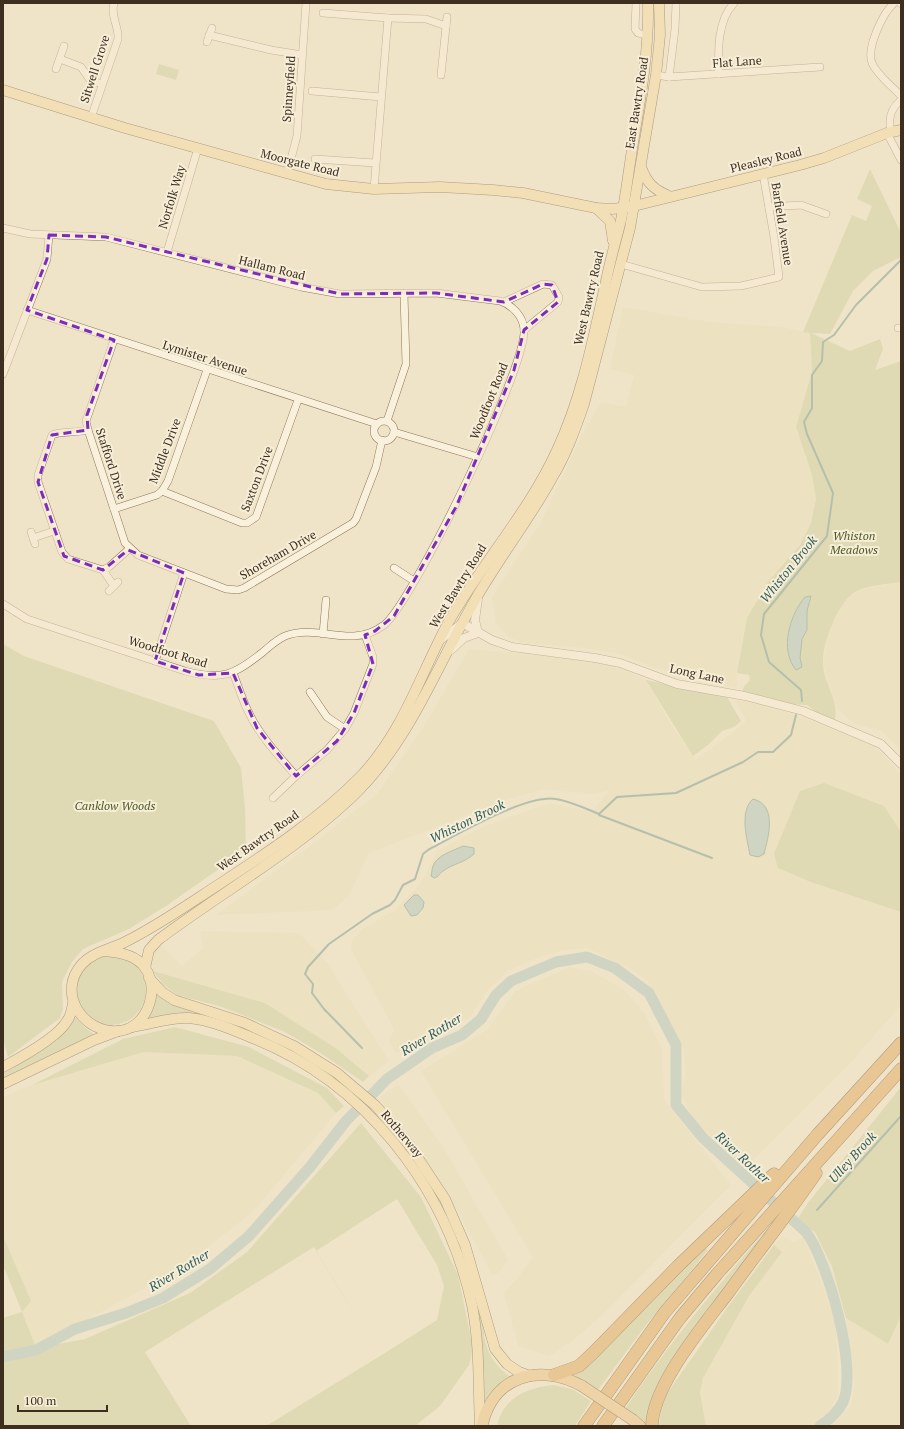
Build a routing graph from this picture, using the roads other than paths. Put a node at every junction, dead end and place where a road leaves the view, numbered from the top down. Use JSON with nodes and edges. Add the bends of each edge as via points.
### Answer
{"nodes":[{"id":1,"x":114,"y":3,"type":"edge"},
{"id":2,"x":306,"y":3,"type":"edge"},
{"id":3,"x":636,"y":3,"type":"edge"},
{"id":4,"x":648,"y":3,"type":"edge"},
{"id":5,"x":659,"y":3,"type":"edge"},
{"id":6,"x":676,"y":3,"type":"edge"},
{"id":7,"x":734,"y":3,"type":"edge"},
{"id":8,"x":894,"y":3,"type":"edge"},
{"id":9,"x":322,"y":13,"type":"dead end"},
{"id":10,"x":447,"y":17,"type":"dead end"},
{"id":11,"x":388,"y":18,"type":"junction"},
{"id":12,"x":446,"y":26,"type":"junction"},
{"id":13,"x":209,"y":35,"type":"dead end"},
{"id":14,"x":648,"y":36,"type":"junction"},
{"id":15,"x":64,"y":46,"type":"dead end"},
{"id":16,"x":302,"y":54,"type":"junction"},
{"id":17,"x":60,"y":59,"type":"junction"},
{"id":18,"x":820,"y":67,"type":"dead end"},
{"id":19,"x":56,"y":69,"type":"dead end"},
{"id":20,"x":719,"y":74,"type":"junction"},
{"id":21,"x":441,"y":75,"type":"dead end"},
{"id":22,"x":656,"y":75,"type":"junction"},
{"id":23,"x":669,"y":77,"type":"junction"},
{"id":24,"x":102,"y":84,"type":"junction"},
{"id":25,"x":3,"y":90,"type":"edge"},
{"id":26,"x":312,"y":91,"type":"dead end"},
{"id":27,"x":901,"y":96,"type":"edge"},
{"id":28,"x":381,"y":97,"type":"junction"},
{"id":29,"x":901,"y":100,"type":"edge"},
{"id":30,"x":91,"y":118,"type":"junction"},
{"id":31,"x":901,"y":130,"type":"edge"},
{"id":32,"x":889,"y":133,"type":"junction"},
{"id":33,"x":198,"y":148,"type":"junction"},
{"id":34,"x":315,"y":159,"type":"dead end"},
{"id":35,"x":901,"y":160,"type":"edge"},
{"id":36,"x":375,"y":164,"type":"junction"},
{"id":37,"x":641,"y":167,"type":"junction"},
{"id":38,"x":287,"y":174,"type":"junction"},
{"id":39,"x":763,"y":174,"type":"junction"},
{"id":40,"x":374,"y":189,"type":"junction"},
{"id":41,"x":669,"y":196,"type":"junction"},
{"id":42,"x":634,"y":206,"type":"junction"},
{"id":43,"x":623,"y":207,"type":"junction"},
{"id":44,"x":769,"y":207,"type":"junction"},
{"id":45,"x":596,"y":208,"type":"junction"},
{"id":46,"x":826,"y":214,"type":"dead end"},
{"id":47,"x":3,"y":228,"type":"edge"},
{"id":48,"x":49,"y":235,"type":"junction"},
{"id":49,"x":613,"y":249,"type":"junction"},
{"id":50,"x":167,"y":252,"type":"junction"},
{"id":51,"x":621,"y":264,"type":"junction"},
{"id":52,"x":404,"y":294,"type":"junction"},
{"id":53,"x":504,"y":302,"type":"junction"},
{"id":54,"x":27,"y":310,"type":"junction"},
{"id":55,"x":524,"y":330,"type":"junction"},
{"id":56,"x":114,"y":340,"type":"junction"},
{"id":57,"x":207,"y":370,"type":"junction"},
{"id":58,"x":3,"y":374,"type":"edge"},
{"id":59,"x":298,"y":400,"type":"junction"},
{"id":60,"x":387,"y":421,"type":"junction"},
{"id":61,"x":377,"y":424,"type":"junction"},
{"id":62,"x":88,"y":430,"type":"junction"},
{"id":63,"x":394,"y":432,"type":"junction"},
{"id":64,"x":382,"y":440,"type":"junction"},
{"id":65,"x":478,"y":457,"type":"junction"},
{"id":66,"x":162,"y":491,"type":"junction"},
{"id":67,"x":114,"y":509,"type":"junction"},
{"id":68,"x":54,"y":531,"type":"junction"},
{"id":69,"x":33,"y":538,"type":"dead end"},
{"id":70,"x":129,"y":549,"type":"junction"},
{"id":71,"x":394,"y":568,"type":"dead end"},
{"id":72,"x":103,"y":570,"type":"junction"},
{"id":73,"x":184,"y":573,"type":"junction"},
{"id":74,"x":414,"y":581,"type":"junction"},
{"id":75,"x":114,"y":586,"type":"dead end"},
{"id":76,"x":481,"y":590,"type":"junction"},
{"id":77,"x":326,"y":600,"type":"dead end"},
{"id":78,"x":3,"y":604,"type":"edge"},
{"id":79,"x":462,"y":623,"type":"junction"},
{"id":80,"x":478,"y":633,"type":"junction"},
{"id":81,"x":323,"y":634,"type":"junction"},
{"id":82,"x":365,"y":635,"type":"junction"},
{"id":83,"x":438,"y":644,"type":"junction"},
{"id":84,"x":446,"y":656,"type":"junction"},
{"id":85,"x":155,"y":661,"type":"junction"},
{"id":86,"x":233,"y":673,"type":"junction"},
{"id":87,"x":310,"y":692,"type":"dead end"},
{"id":88,"x":346,"y":729,"type":"junction"},
{"id":89,"x":901,"y":764,"type":"edge"},
{"id":90,"x":296,"y":776,"type":"junction"},
{"id":91,"x":273,"y":798,"type":"dead end"},
{"id":92,"x":176,"y":912,"type":"junction"},
{"id":93,"x":196,"y":914,"type":"junction"},
{"id":94,"x":103,"y":951,"type":"junction"},
{"id":95,"x":145,"y":968,"type":"junction"},
{"id":96,"x":149,"y":978,"type":"junction"},
{"id":97,"x":73,"y":1003,"type":"junction"},
{"id":98,"x":128,"y":1028,"type":"junction"},
{"id":99,"x":118,"y":1031,"type":"junction"},
{"id":100,"x":901,"y":1044,"type":"edge"},
{"id":101,"x":3,"y":1067,"type":"edge"},
{"id":102,"x":901,"y":1068,"type":"edge"},
{"id":103,"x":3,"y":1084,"type":"edge"},
{"id":104,"x":352,"y":1093,"type":"junction"},
{"id":105,"x":753,"y":1200,"type":"junction"},
{"id":106,"x":790,"y":1201,"type":"junction"},
{"id":107,"x":554,"y":1375,"type":"junction"},
{"id":108,"x":530,"y":1376,"type":"junction"},
{"id":109,"x":636,"y":1423,"type":"edge"},
{"id":110,"x":481,"y":1426,"type":"edge"},
{"id":111,"x":584,"y":1426,"type":"edge"},
{"id":112,"x":604,"y":1426,"type":"edge"},
{"id":113,"x":652,"y":1426,"type":"edge"}],
"edges":[{"from":1,"to":24,"type":"street","name":"Sitwell Grove","via":[[113,16],[118,39]]},
{"from":2,"to":16,"type":"street","name":"Spinneyfield"},
{"from":3,"to":14,"type":"street","via":[[635,28],[638,33]]},
{"from":4,"to":14,"type":"main road","name":"East Bawtry Road"},
{"from":5,"to":22,"type":"main road","name":"East Bawtry Road","via":[[660,35]]},
{"from":6,"to":23,"type":"street"},
{"from":7,"to":20,"type":"street","via":[[722,28]]},
{"from":8,"to":27,"type":"street","via":[[881,18],[872,48],[871,62]]},
{"from":9,"to":11,"type":"street"},
{"from":10,"to":12,"type":"street"},
{"from":11,"to":12,"type":"street","via":[[426,19]]},
{"from":11,"to":28,"type":"street"},
{"from":12,"to":21,"type":"street"},
{"from":13,"to":16,"type":"street","via":[[271,50]]},
{"from":14,"to":43,"type":"main road","name":"East Bawtry Road"},
{"from":15,"to":17,"type":"street"},
{"from":16,"to":38,"type":"street","name":"Spinneyfield","via":[[297,136]]},
{"from":17,"to":19,"type":"street"},
{"from":17,"to":24,"type":"street","via":[[81,67],[90,80]]},
{"from":18,"to":20,"type":"street","name":"Flat Lane"},
{"from":20,"to":23,"type":"street","name":"Flat Lane"},
{"from":22,"to":23,"type":"street","name":"Flat Lane"},
{"from":22,"to":37,"type":"main road","name":"East Bawtry Road"},
{"from":24,"to":30,"type":"street","name":"Sitwell Grove"},
{"from":25,"to":30,"type":"main road","name":"Moorgate Road"},
{"from":26,"to":28,"type":"street"},
{"from":28,"to":36,"type":"street"},
{"from":29,"to":32,"type":"street","via":[[889,117]]},
{"from":30,"to":33,"type":"main road","name":"Moorgate Road"},
{"from":31,"to":32,"type":"main road","name":"Pleasley Road"},
{"from":32,"to":35,"type":"street"},
{"from":32,"to":39,"type":"main road","name":"Pleasley Road","via":[[824,158]]},
{"from":33,"to":38,"type":"main road","name":"Moorgate Road"},
{"from":33,"to":50,"type":"street","name":"Norfolk Way"},
{"from":34,"to":36,"type":"street"},
{"from":36,"to":40,"type":"street"},
{"from":37,"to":41,"type":"main road","via":[[652,188]]},
{"from":37,"to":42,"type":"main road","name":"East Bawtry Road"},
{"from":38,"to":40,"type":"main road","name":"Moorgate Road","via":[[339,186]]},
{"from":39,"to":41,"type":"main road","name":"Pleasley Road"},
{"from":39,"to":44,"type":"street","name":"Barfield Avenue"},
{"from":40,"to":45,"type":"main road","name":"Moorgate Road","via":[[440,187],[493,190],[524,193]]},
{"from":41,"to":42,"type":"main road","name":"Pleasley Road"},
{"from":42,"to":43,"type":"main road","name":"Moorgate Road"},
{"from":42,"to":51,"type":"main road","name":"West Bawtry Road"},
{"from":43,"to":45,"type":"main road","name":"Moorgate Road"},
{"from":43,"to":49,"type":"main road","name":"West Bawtry Road"},
{"from":44,"to":46,"type":"street","via":[[801,205]]},
{"from":44,"to":51,"type":"street","name":"Barfield Avenue","via":[[779,277],[741,286],[702,287]]},
{"from":45,"to":49,"type":"main road","via":[[610,221]]},
{"from":47,"to":48,"type":"street","name":"Hallam Road"},
{"from":48,"to":50,"type":"street","name":"Hallam Road","via":[[106,237]]},
{"from":48,"to":54,"type":"street","via":[[47,259]]},
{"from":49,"to":83,"type":"main road","name":"West Bawtry Road","via":[[583,381],[556,453],[528,501],[466,592]]},
{"from":50,"to":52,"type":"street","name":"Hallam Road","via":[[320,291],[340,294]]},
{"from":51,"to":76,"type":"main road","name":"West Bawtry Road","via":[[575,430],[552,478]]},
{"from":52,"to":53,"type":"street","name":"Hallam Road","via":[[442,293]]},
{"from":52,"to":60,"type":"street","via":[[406,364]]},
{"from":53,"to":55,"type":"street","via":[[521,318]]},
{"from":53,"to":55,"type":"street","via":[[543,284],[552,285],[559,297],[558,302]]},
{"from":54,"to":56,"type":"street","name":"Lymister Avenue"},
{"from":54,"to":58,"type":"street"},
{"from":55,"to":65,"type":"street","name":"Woodfoot Road","via":[[523,344],[514,370]]},
{"from":56,"to":57,"type":"street","name":"Lymister Avenue"},
{"from":56,"to":62,"type":"street","name":"Stafford Drive","via":[[87,415]]},
{"from":57,"to":59,"type":"street","name":"Lymister Avenue"},
{"from":57,"to":66,"type":"street","name":"Middle Drive","via":[[168,481]]},
{"from":59,"to":61,"type":"street","name":"Lymister Avenue"},
{"from":59,"to":66,"type":"street","name":"Saxton Drive","via":[[256,517],[252,521],[242,523]]},
{"from":60,"to":61,"type":"street"},
{"from":60,"to":63,"type":"street","via":[[392,425]]},
{"from":61,"to":64,"type":"street","via":[[375,434]]},
{"from":62,"to":67,"type":"street","name":"Stafford Drive"},
{"from":62,"to":68,"type":"street","via":[[52,435],[43,461],[38,482]]},
{"from":63,"to":64,"type":"street","via":[[390,439]]},
{"from":63,"to":65,"type":"street"},
{"from":64,"to":73,"type":"street","name":"Shoreham Drive","via":[[376,467],[353,523],[238,590],[226,589]]},
{"from":65,"to":74,"type":"street","name":"Woodfoot Road","via":[[456,507]]},
{"from":66,"to":67,"type":"street","name":"Middle Drive"},
{"from":67,"to":70,"type":"street","name":"Stafford Drive"},
{"from":68,"to":69,"type":"street"},
{"from":68,"to":72,"type":"street","via":[[64,556]]},
{"from":70,"to":72,"type":"street","via":[[109,568]]},
{"from":70,"to":73,"type":"street","name":"Shoreham Drive"},
{"from":71,"to":74,"type":"street"},
{"from":72,"to":75,"type":"street"},
{"from":73,"to":85,"type":"street"},
{"from":74,"to":82,"type":"street","name":"Woodfoot Road","via":[[394,616],[375,631]]},
{"from":76,"to":79,"type":"main road","name":"West Bawtry Road"},
{"from":76,"to":80,"type":"street","via":[[474,614]]},
{"from":77,"to":81,"type":"street"},
{"from":78,"to":85,"type":"street","name":"Woodfoot Road","via":[[27,619]]},
{"from":79,"to":80,"type":"street","name":"Long Lane"},
{"from":79,"to":83,"type":"street","via":[[447,633]]},
{"from":79,"to":84,"type":"main road","name":"West Bawtry Road"},
{"from":80,"to":84,"type":"street","via":[[459,642]]},
{"from":80,"to":89,"type":"street","name":"Long Lane","via":[[512,647],[595,658],[677,684],[745,696],[803,711],[881,744]]},
{"from":81,"to":82,"type":"street","name":"Woodfoot Road","via":[[342,637]]},
{"from":81,"to":86,"type":"street","name":"Woodfoot Road","via":[[298,633],[285,636]]},
{"from":82,"to":88,"type":"street","via":[[372,657],[372,671]]},
{"from":83,"to":92,"type":"main road","name":"West Bawtry Road","via":[[396,729],[362,774],[298,831]]},
{"from":84,"to":93,"type":"main road","name":"West Bawtry Road","via":[[406,730],[371,778],[307,835]]},
{"from":85,"to":86,"type":"street","name":"Woodfoot Road","via":[[204,676]]},
{"from":86,"to":90,"type":"street","via":[[257,728]]},
{"from":87,"to":88,"type":"street","via":[[327,717]]},
{"from":88,"to":90,"type":"street","via":[[327,750]]},
{"from":90,"to":91,"type":"street"},
{"from":92,"to":93,"type":"main road","via":[[190,911]]},
{"from":92,"to":94,"type":"main road","name":"West Bawtry Road"},
{"from":93,"to":95,"type":"main road","name":"West Bawtry Road","via":[[153,945],[146,956]]},
{"from":94,"to":95,"type":"main road","via":[[129,956]]},
{"from":94,"to":97,"type":"main road","via":[[86,960],[76,971],[72,985]]},
{"from":95,"to":96,"type":"main road"},
{"from":96,"to":98,"type":"main road","via":[[152,996],[148,1008],[140,1019]]},
{"from":96,"to":104,"type":"main road","name":"Rotherway","via":[[174,1000],[245,1023],[294,1046],[320,1062]]},
{"from":97,"to":99,"type":"main road","via":[[77,1013],[95,1026]]},
{"from":97,"to":101,"type":"main road","via":[[71,1014],[64,1026]]},
{"from":98,"to":99,"type":"main road"},
{"from":98,"to":104,"type":"main road","name":"Rotherway","via":[[170,1018],[204,1020],[261,1041]]},
{"from":99,"to":103,"type":"main road"},
{"from":100,"to":105,"type":"highway"},
{"from":102,"to":106,"type":"highway","via":[[853,1122]]},
{"from":104,"to":108,"type":"main road","name":"Rotherway","via":[[376,1106],[410,1146],[445,1200],[465,1245],[495,1349],[507,1364]]},
{"from":104,"to":110,"type":"main road","name":"Rotherway","via":[[420,1177],[453,1241],[466,1284],[476,1332]]},
{"from":105,"to":107,"type":"highway","via":[[679,1265],[594,1353],[578,1366]]},
{"from":105,"to":111,"type":"highway","via":[[665,1312]]},
{"from":106,"to":112,"type":"highway","via":[[770,1215],[680,1318]]},
{"from":106,"to":113,"type":"highway","via":[[780,1223],[673,1371],[657,1402]]},
{"from":107,"to":108,"type":"highway"},
{"from":107,"to":109,"type":"highway","bridge":true,"via":[[582,1386]]},
{"from":108,"to":110,"type":"highway","via":[[507,1384],[493,1397]]}]}
